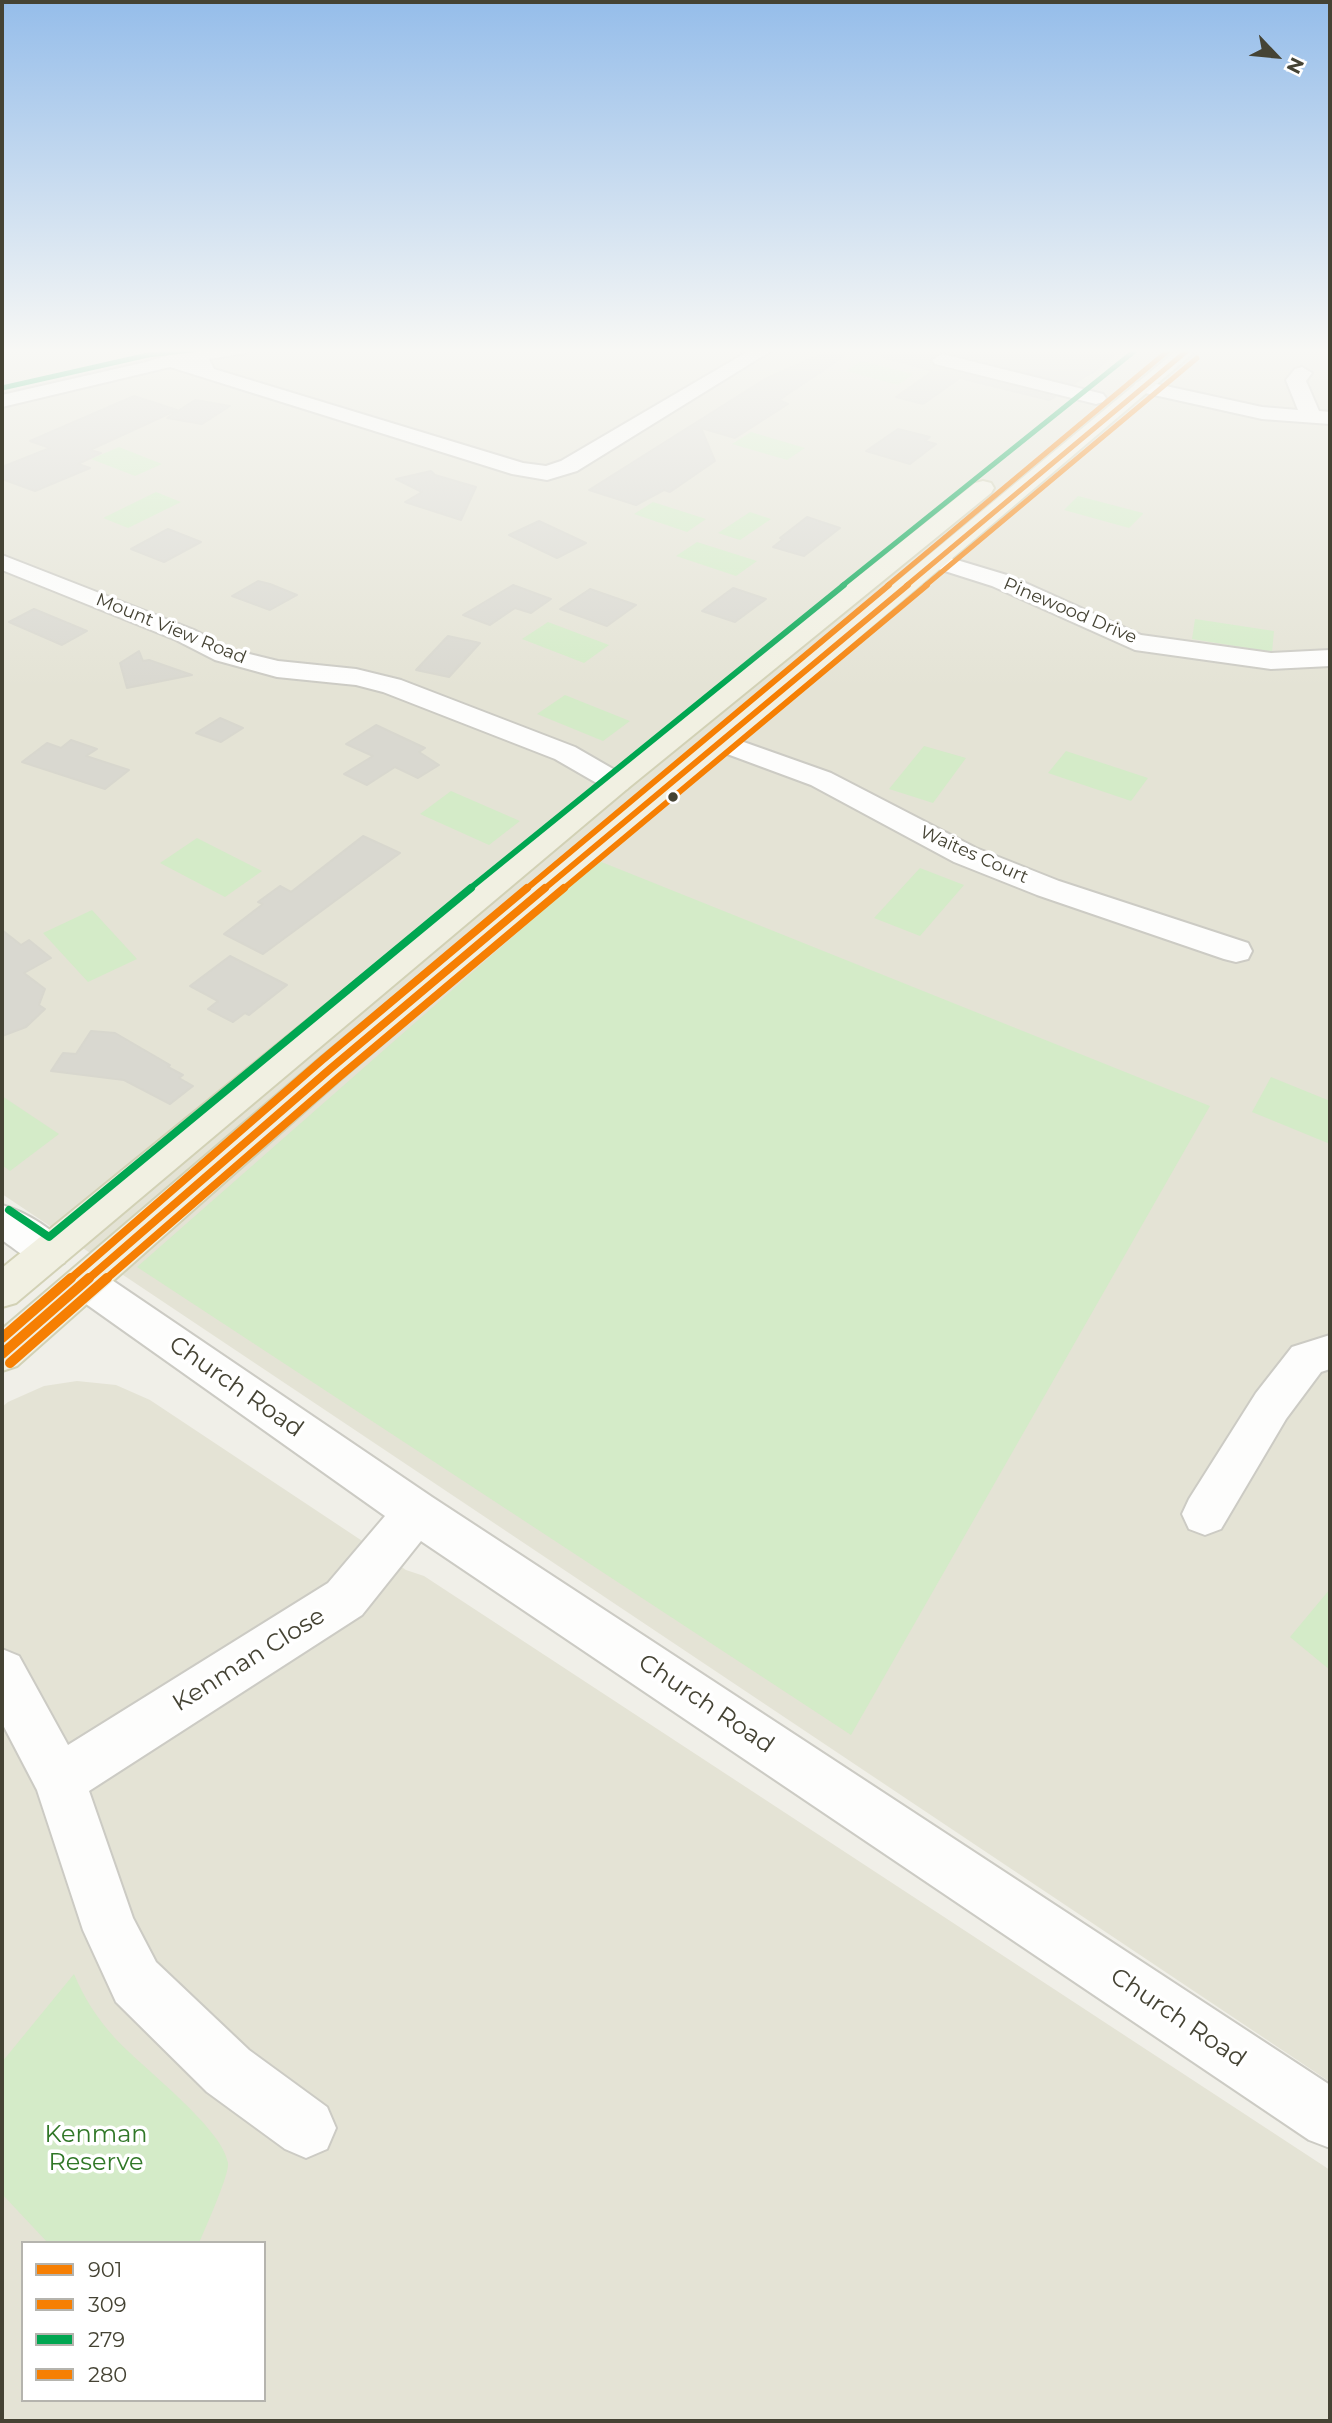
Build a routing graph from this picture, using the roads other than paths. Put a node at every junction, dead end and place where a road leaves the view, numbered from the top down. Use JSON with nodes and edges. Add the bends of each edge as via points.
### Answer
{"nodes":[{"id":1,"x":499,"y":462,"type":"edge"},
{"id":2,"x":576,"y":462,"type":"edge"},
{"id":3,"x":1024,"y":462,"type":"edge"},
{"id":4,"x":1042,"y":462,"type":"edge"},
{"id":5,"x":937,"y":561,"type":"junction"},
{"id":6,"x":2,"y":562,"type":"edge"},
{"id":7,"x":789,"y":644,"type":"junction"},
{"id":8,"x":823,"y":656,"type":"junction"},
{"id":9,"x":1330,"y":658,"type":"edge"},
{"id":10,"x":720,"y":742,"type":"junction"},
{"id":11,"x":617,"y":783,"type":"junction"},
{"id":12,"x":1236,"y":951,"type":"dead end"},
{"id":13,"x":2,"y":1220,"type":"edge"},
{"id":14,"x":50,"y":1252,"type":"junction"},
{"id":15,"x":86,"y":1283,"type":"junction"},
{"id":16,"x":2,"y":1291,"type":"edge"},
{"id":17,"x":2,"y":1321,"type":"edge"},
{"id":18,"x":1330,"y":1352,"type":"edge"},
{"id":19,"x":2,"y":1354,"type":"edge"},
{"id":20,"x":415,"y":1512,"type":"junction"},
{"id":21,"x":1205,"y":1514,"type":"dead end"},
{"id":22,"x":2,"y":1673,"type":"edge"},
{"id":23,"x":59,"y":1780,"type":"junction"},
{"id":24,"x":1330,"y":2119,"type":"edge"},
{"id":25,"x":306,"y":2128,"type":"dead end"}],
"edges":[{"from":1,"to":2,"type":"street","via":[[547,473]]},
{"from":3,"to":7,"type":"main road"},
{"from":4,"to":5,"type":"main road"},
{"from":5,"to":8,"type":"main road"},
{"from":5,"to":9,"type":"street","name":"Pinewood Drive","via":[[1036,595],[1135,642],[1271,661]]},
{"from":6,"to":11,"type":"street","name":"Mount View Road","via":[[224,654],[277,669],[356,677],[392,686],[565,753]]},
{"from":7,"to":8,"type":"main road"},
{"from":7,"to":11,"type":"main road"},
{"from":8,"to":10,"type":"main road"},
{"from":10,"to":12,"type":"street","name":"Waites Court","via":[[821,779],[965,855]]},
{"from":10,"to":15,"type":"main road","via":[[330,1069]]},
{"from":11,"to":14,"type":"main road"},
{"from":13,"to":14,"type":"street"},
{"from":14,"to":16,"type":"main road"},
{"from":15,"to":17,"type":"main road","via":[[62,1275]]},
{"from":15,"to":19,"type":"main road"},
{"from":15,"to":20,"type":"street","name":"Church Road"},
{"from":18,"to":21,"type":"street","via":[[1307,1359],[1270,1406]]},
{"from":20,"to":23,"type":"street","name":"Kenman Close","via":[[345,1599]]},
{"from":20,"to":24,"type":"street","name":"Church Road"},
{"from":22,"to":23,"type":"street"},
{"from":23,"to":25,"type":"street","via":[[110,1930],[135,1982],[228,2071]]}]}
